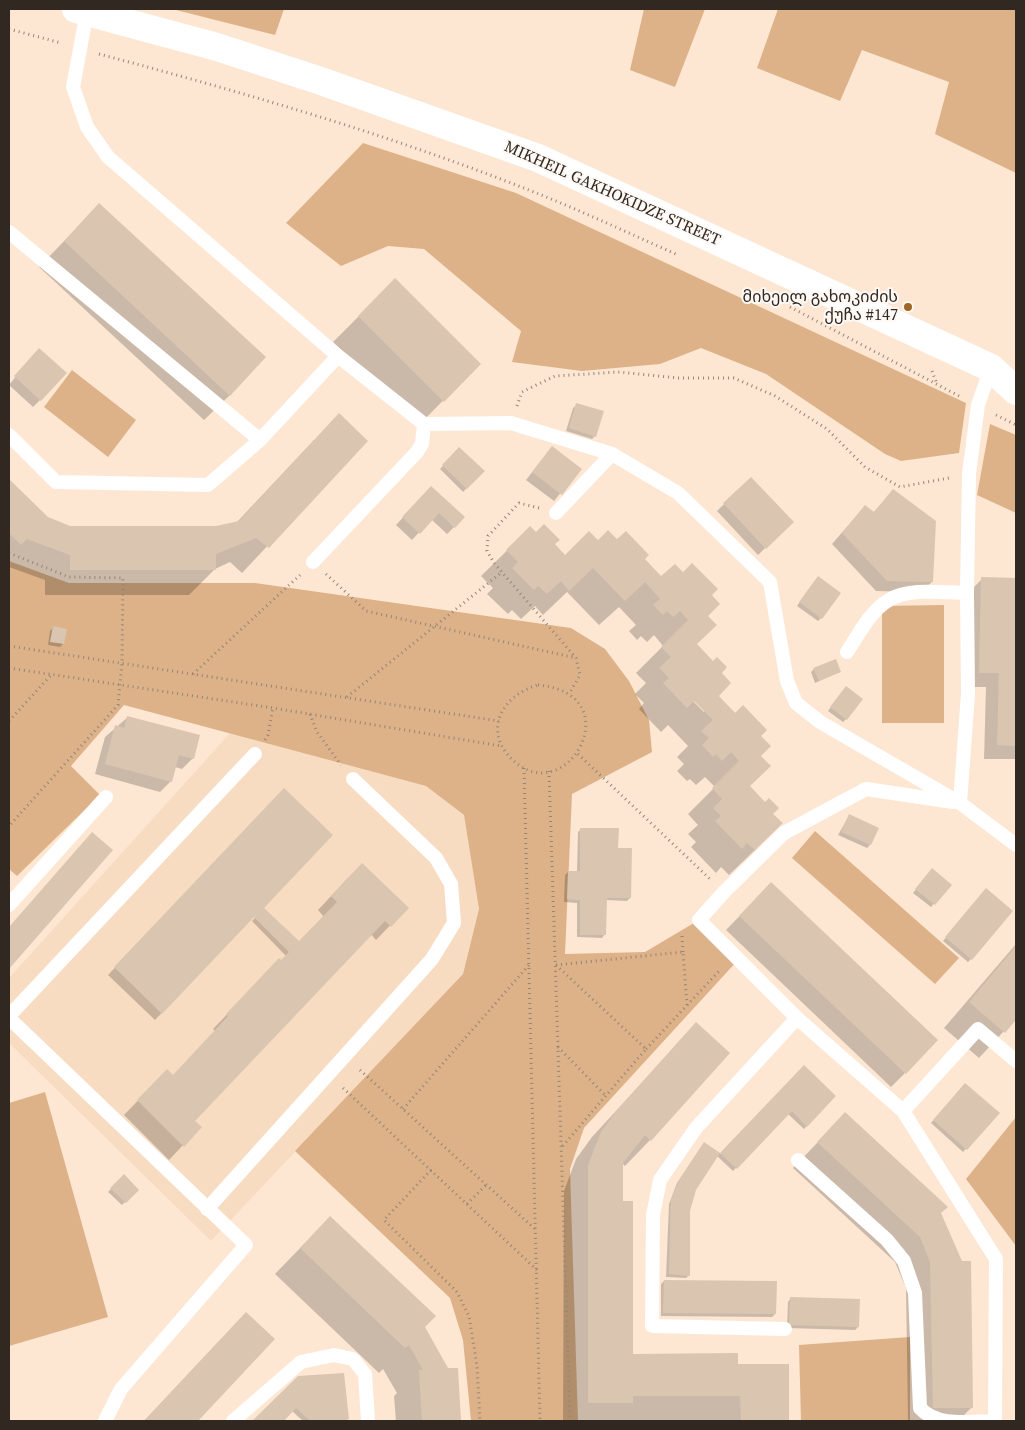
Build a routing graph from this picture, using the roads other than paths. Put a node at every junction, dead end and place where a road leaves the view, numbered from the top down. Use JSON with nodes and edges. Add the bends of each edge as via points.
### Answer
{"nodes":[{"id":1,"x":82,"y":10,"type":"edge"},
{"id":2,"x":9,"y":232,"type":"edge"},
{"id":3,"x":338,"y":356,"type":"junction"},
{"id":4,"x":1004,"y":370,"type":"edge"},
{"id":5,"x":1016,"y":391,"type":"edge"},
{"id":6,"x":424,"y":424,"type":"junction"},
{"id":7,"x":9,"y":435,"type":"edge"},
{"id":8,"x":260,"y":440,"type":"junction"},
{"id":9,"x":612,"y":454,"type":"junction"},
{"id":10,"x":556,"y":514,"type":"road end"},
{"id":11,"x":313,"y":562,"type":"road end"},
{"id":12,"x":967,"y":593,"type":"junction"},
{"id":13,"x":847,"y":652,"type":"dead end"},
{"id":14,"x":255,"y":754,"type":"road end"},
{"id":15,"x":353,"y":779,"type":"road end"},
{"id":16,"x":106,"y":797,"type":"dead end"},
{"id":17,"x":960,"y":803,"type":"junction"},
{"id":18,"x":1016,"y":845,"type":"edge"},
{"id":19,"x":9,"y":905,"type":"edge"},
{"id":20,"x":9,"y":1017,"type":"edge"},
{"id":21,"x":797,"y":1018,"type":"junction"},
{"id":22,"x":1016,"y":1061,"type":"edge"},
{"id":23,"x":903,"y":1111,"type":"junction"},
{"id":24,"x":798,"y":1160,"type":"dead end"},
{"id":25,"x":207,"y":1209,"type":"junction"},
{"id":26,"x":785,"y":1329,"type":"dead end"},
{"id":27,"x":105,"y":1421,"type":"edge"},
{"id":28,"x":233,"y":1421,"type":"edge"},
{"id":29,"x":368,"y":1421,"type":"edge"},
{"id":30,"x":995,"y":1421,"type":"edge"}],
"edges":[{"from":1,"to":3,"type":"lane","via":[[73,86],[87,127],[108,157]]},
{"from":1,"to":4,"type":"street","name":"MIKHEIL GAKHOKIDZE STREET","via":[[321,80],[538,158]]},
{"from":2,"to":8,"type":"lane"},
{"from":3,"to":6,"type":"lane"},
{"from":3,"to":8,"type":"lane"},
{"from":4,"to":5,"type":"street","name":"MIKHEIL GAKHOKIDZE STREET"},
{"from":4,"to":12,"type":"lane","via":[[978,405],[970,474]]},
{"from":6,"to":9,"type":"lane","via":[[511,423]]},
{"from":6,"to":11,"type":"lane","via":[[422,444],[417,452]]},
{"from":7,"to":8,"type":"lane","via":[[56,482],[66,483],[208,485]]},
{"from":9,"to":10,"type":"lane"},
{"from":9,"to":17,"type":"lane","via":[[678,493],[770,582],[787,681],[796,703],[820,722]]},
{"from":12,"to":13,"type":"lane","via":[[912,593],[890,599],[870,617]]},
{"from":12,"to":17,"type":"lane","via":[[968,694]]},
{"from":14,"to":20,"type":"lane"},
{"from":15,"to":25,"type":"lane","via":[[436,858],[451,884],[454,923],[432,959]]},
{"from":16,"to":19,"type":"lane"},
{"from":17,"to":18,"type":"lane"},
{"from":17,"to":21,"type":"lane","via":[[866,789],[784,833],[699,920]]},
{"from":20,"to":25,"type":"lane"},
{"from":21,"to":23,"type":"lane"},
{"from":21,"to":26,"type":"lane","via":[[696,1128],[660,1180],[653,1215],[652,1326]]},
{"from":22,"to":23,"type":"lane","via":[[978,1029]]},
{"from":23,"to":30,"type":"lane","via":[[996,1258]]},
{"from":24,"to":30,"type":"lane","via":[[887,1240],[904,1261],[915,1293],[920,1408],[938,1421]]},
{"from":25,"to":27,"type":"lane","via":[[246,1245],[121,1390]]},
{"from":28,"to":29,"type":"lane","via":[[301,1362],[334,1355],[353,1360],[365,1374]]}]}
